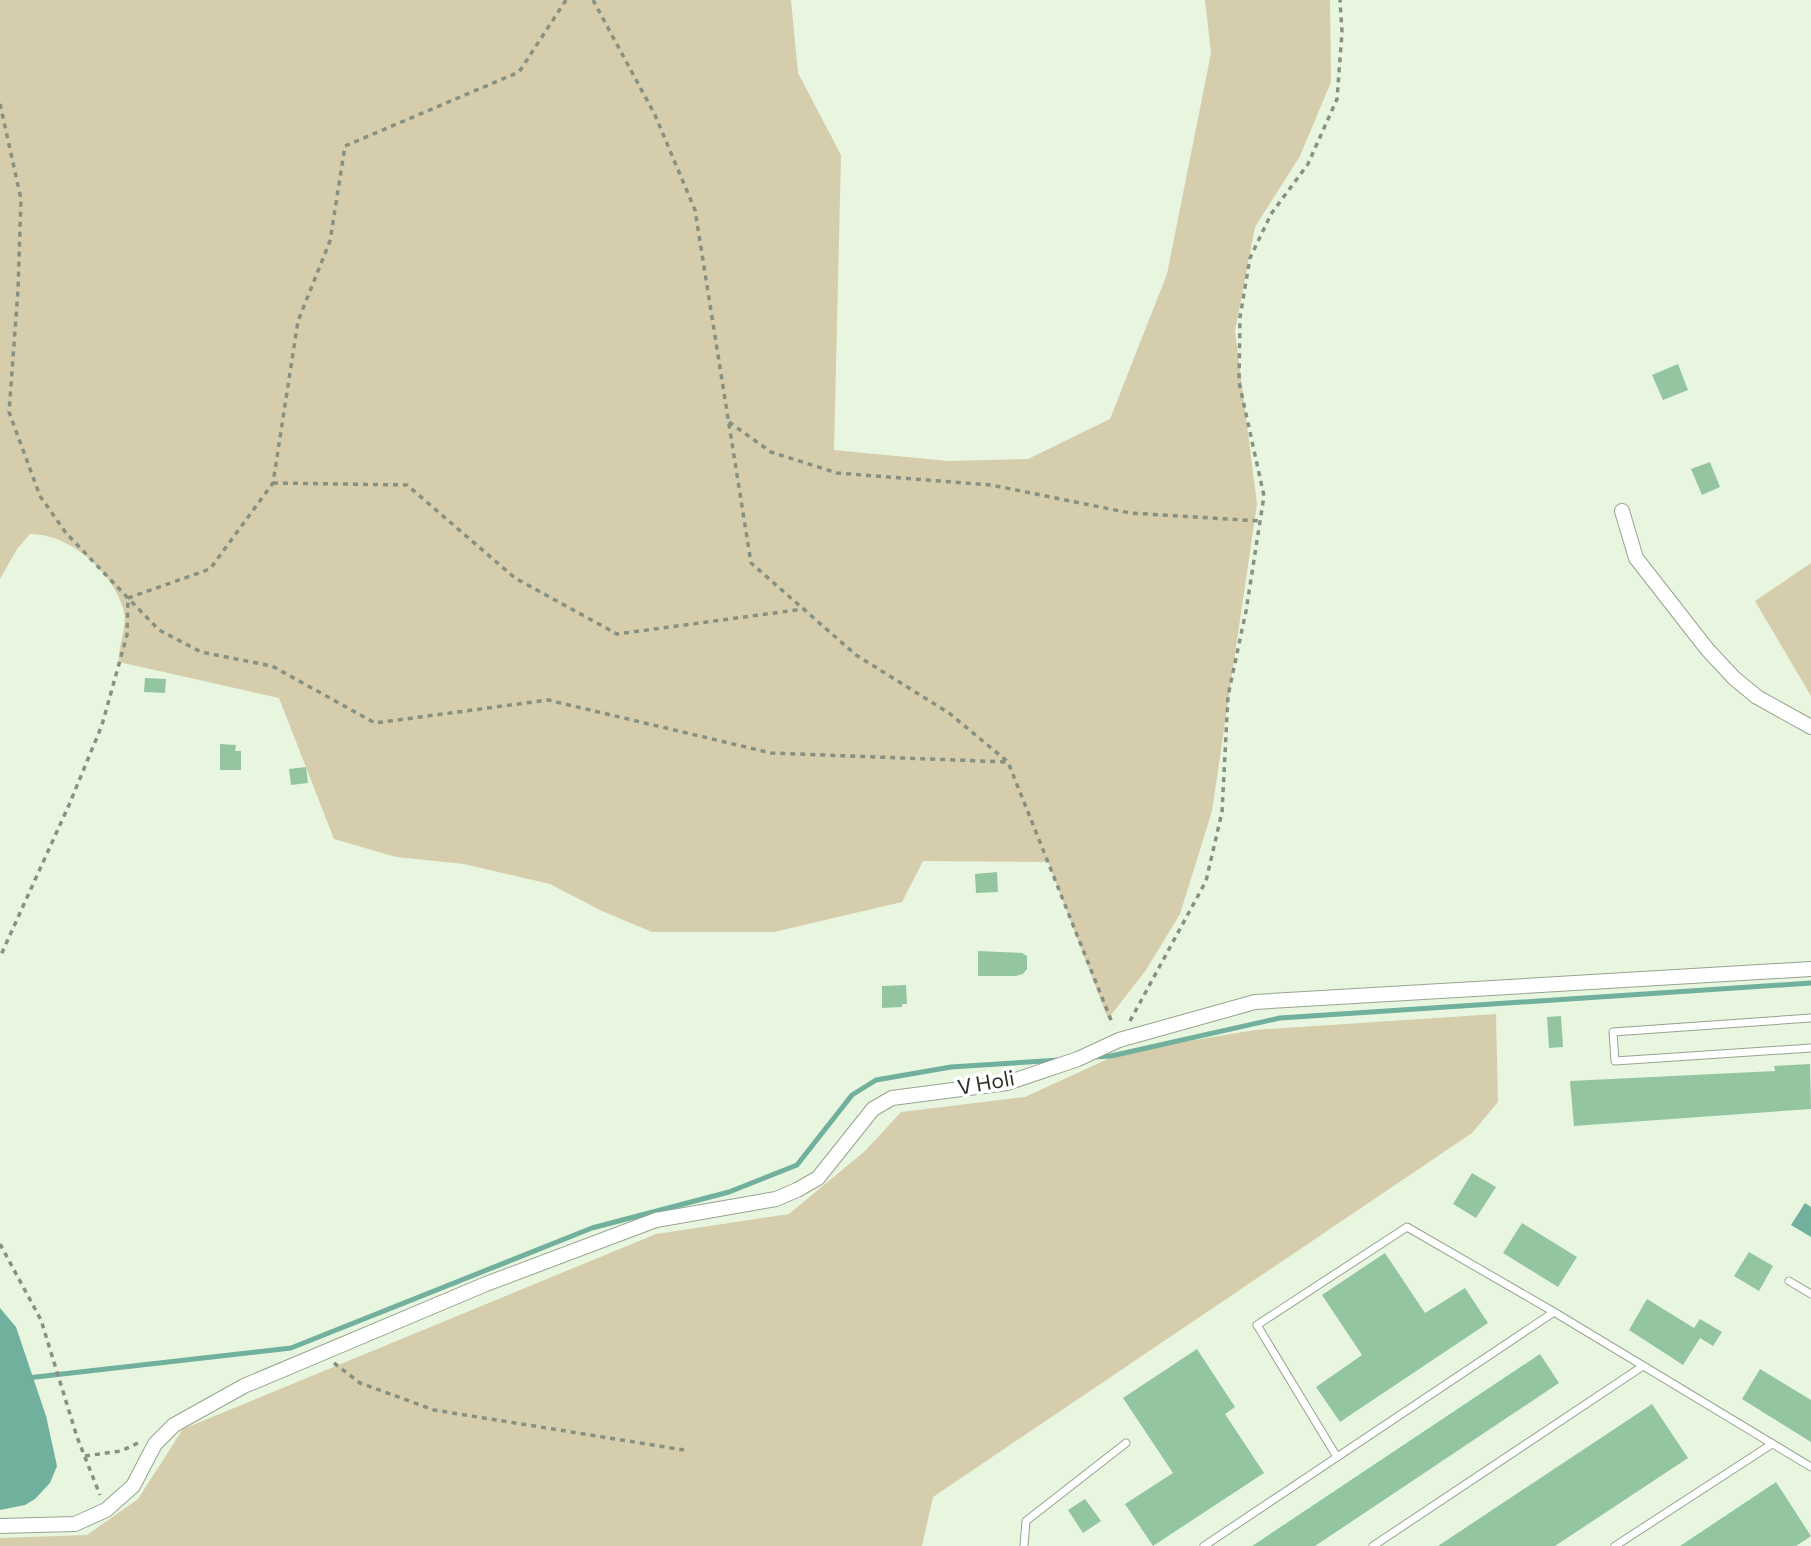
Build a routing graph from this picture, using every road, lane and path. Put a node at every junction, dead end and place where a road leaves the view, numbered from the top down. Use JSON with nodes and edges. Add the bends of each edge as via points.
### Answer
{"nodes":[{"id":1,"x":566,"y":0,"type":"edge"},
{"id":2,"x":593,"y":0,"type":"edge"},
{"id":3,"x":1340,"y":0,"type":"edge"},
{"id":4,"x":0,"y":104,"type":"edge"},
{"id":5,"x":729,"y":422,"type":"junction"},
{"id":6,"x":273,"y":483,"type":"junction"},
{"id":7,"x":1622,"y":511,"type":"dead end"},
{"id":8,"x":1260,"y":521,"type":"junction"},
{"id":9,"x":128,"y":598,"type":"junction"},
{"id":10,"x":804,"y":609,"type":"junction"},
{"id":11,"x":1811,"y":727,"type":"edge"},
{"id":12,"x":1009,"y":762,"type":"junction"},
{"id":13,"x":0,"y":957,"type":"edge"},
{"id":14,"x":1811,"y":969,"type":"edge"},
{"id":15,"x":1811,"y":1018,"type":"edge"},
{"id":16,"x":1119,"y":1040,"type":"junction"},
{"id":17,"x":1811,"y":1048,"type":"edge"},
{"id":18,"x":0,"y":1244,"type":"edge"},
{"id":19,"x":1789,"y":1281,"type":"dead end"},
{"id":20,"x":1811,"y":1294,"type":"edge"},
{"id":21,"x":1553,"y":1312,"type":"junction"},
{"id":22,"x":321,"y":1354,"type":"junction"},
{"id":23,"x":1643,"y":1366,"type":"junction"},
{"id":24,"x":141,"y":1442,"type":"dead end"},
{"id":25,"x":1126,"y":1443,"type":"dead end"},
{"id":26,"x":1772,"y":1444,"type":"junction"},
{"id":27,"x":684,"y":1450,"type":"dead end"},
{"id":28,"x":85,"y":1456,"type":"junction"},
{"id":29,"x":1337,"y":1457,"type":"junction"},
{"id":30,"x":1811,"y":1467,"type":"edge"},
{"id":31,"x":106,"y":1510,"type":"junction"},
{"id":32,"x":0,"y":1526,"type":"edge"},
{"id":33,"x":1024,"y":1546,"type":"edge"},
{"id":34,"x":1205,"y":1546,"type":"edge"},
{"id":35,"x":1373,"y":1546,"type":"edge"},
{"id":36,"x":1615,"y":1546,"type":"edge"}],
"edges":[{"from":1,"to":6,"type":"path","via":[[519,72],[345,146],[330,241],[298,321]]},
{"from":2,"to":5,"type":"path","via":[[655,115],[695,210]]},
{"from":3,"to":8,"type":"path","via":[[1337,99],[1308,164],[1271,214],[1250,258],[1240,317],[1239,382],[1264,496]]},
{"from":4,"to":9,"type":"path","via":[[21,199],[9,412],[40,496],[66,533]]},
{"from":5,"to":8,"type":"path","via":[[771,452],[836,473],[992,485],[1130,513]]},
{"from":5,"to":10,"type":"path","via":[[751,563]]},
{"from":6,"to":9,"type":"path","via":[[209,569]]},
{"from":6,"to":10,"type":"path","via":[[407,485],[515,578],[617,634]]},
{"from":7,"to":11,"type":"street","via":[[1636,558],[1707,649],[1758,697]]},
{"from":8,"to":16,"type":"path","via":[[1228,696],[1222,812],[1206,881]]},
{"from":9,"to":12,"type":"path","via":[[159,630],[201,652],[272,666],[375,723],[548,700],[771,752]]},
{"from":9,"to":13,"type":"path","via":[[127,635],[102,726]]},
{"from":10,"to":12,"type":"path","via":[[856,655],[949,713]]},
{"from":12,"to":16,"type":"path"},
{"from":14,"to":16,"type":"street","name":"V Holi","via":[[1255,1002]]},
{"from":15,"to":17,"type":"lane","via":[[1613,1032],[1615,1062]]},
{"from":16,"to":22,"type":"street","name":"V Holi","via":[[1007,1083],[892,1098],[873,1108],[818,1178],[797,1191],[776,1199],[656,1220],[486,1284]]},
{"from":18,"to":28,"type":"path","via":[[41,1320]]},
{"from":19,"to":20,"type":"lane"},
{"from":21,"to":23,"type":"lane"},
{"from":21,"to":29,"type":"lane"},
{"from":21,"to":29,"type":"lane","via":[[1407,1227],[1257,1325]]},
{"from":22,"to":27,"type":"path","via":[[360,1383],[434,1410]]},
{"from":22,"to":31,"type":"street","name":"V Holi","via":[[244,1386],[174,1425],[155,1444],[133,1486]]},
{"from":23,"to":26,"type":"lane"},
{"from":23,"to":35,"type":"lane"},
{"from":24,"to":28,"type":"path","via":[[121,1451]]},
{"from":25,"to":33,"type":"lane","via":[[1026,1521]]},
{"from":26,"to":30,"type":"lane"},
{"from":26,"to":36,"type":"lane"},
{"from":28,"to":31,"type":"path"},
{"from":29,"to":34,"type":"lane"},
{"from":31,"to":32,"type":"street","name":"V Holi","via":[[75,1524]]}]}
